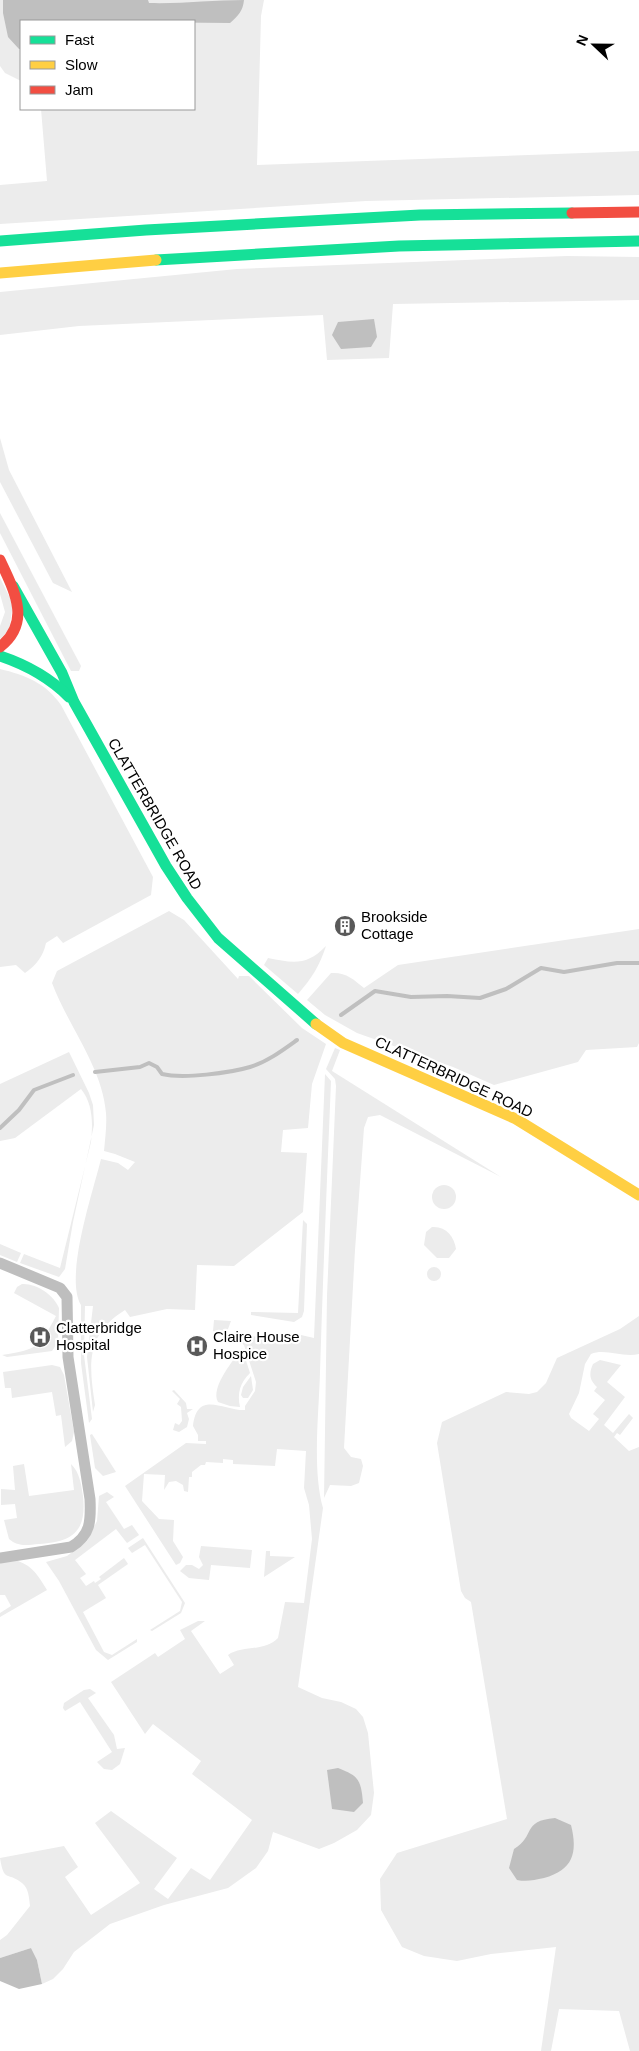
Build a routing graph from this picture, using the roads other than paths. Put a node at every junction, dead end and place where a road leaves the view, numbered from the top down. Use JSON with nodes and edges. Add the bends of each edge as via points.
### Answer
{"nodes":[{"id":1,"x":639,"y":212,"type":"edge"},
{"id":2,"x":0,"y":241,"type":"edge"},
{"id":3,"x":639,"y":241,"type":"edge"},
{"id":4,"x":0,"y":273,"type":"edge"},
{"id":5,"x":0,"y":560,"type":"edge"},
{"id":6,"x":12,"y":586,"type":"junction"},
{"id":7,"x":0,"y":647,"type":"edge"},
{"id":8,"x":0,"y":656,"type":"edge"},
{"id":9,"x":74,"y":702,"type":"junction"},
{"id":10,"x":639,"y":1194,"type":"edge"},
{"id":11,"x":0,"y":1263,"type":"edge"},
{"id":12,"x":0,"y":1558,"type":"edge"}],
"edges":[{"from":1,"to":2,"type":"main road","via":[[420,215]]},
{"from":3,"to":4,"type":"main road","via":[[474,243],[280,252],[126,261]]},
{"from":5,"to":6,"type":"main road"},
{"from":6,"to":7,"type":"main road","via":[[18,604],[17,626]]},
{"from":6,"to":9,"type":"main road","name":"CLATTERBRIDGE ROAD","via":[[62,673]]},
{"from":8,"to":9,"type":"main road","name":"CLATTERBRIDGE ROAD","via":[[39,671]]},
{"from":9,"to":10,"type":"main road","name":"CLATTERBRIDGE ROAD","via":[[187,898],[218,938],[306,1017],[342,1043],[516,1119]]},
{"from":11,"to":12,"type":"street","via":[[60,1288],[67,1297],[68,1357],[91,1520],[85,1534],[71,1547]]}]}
